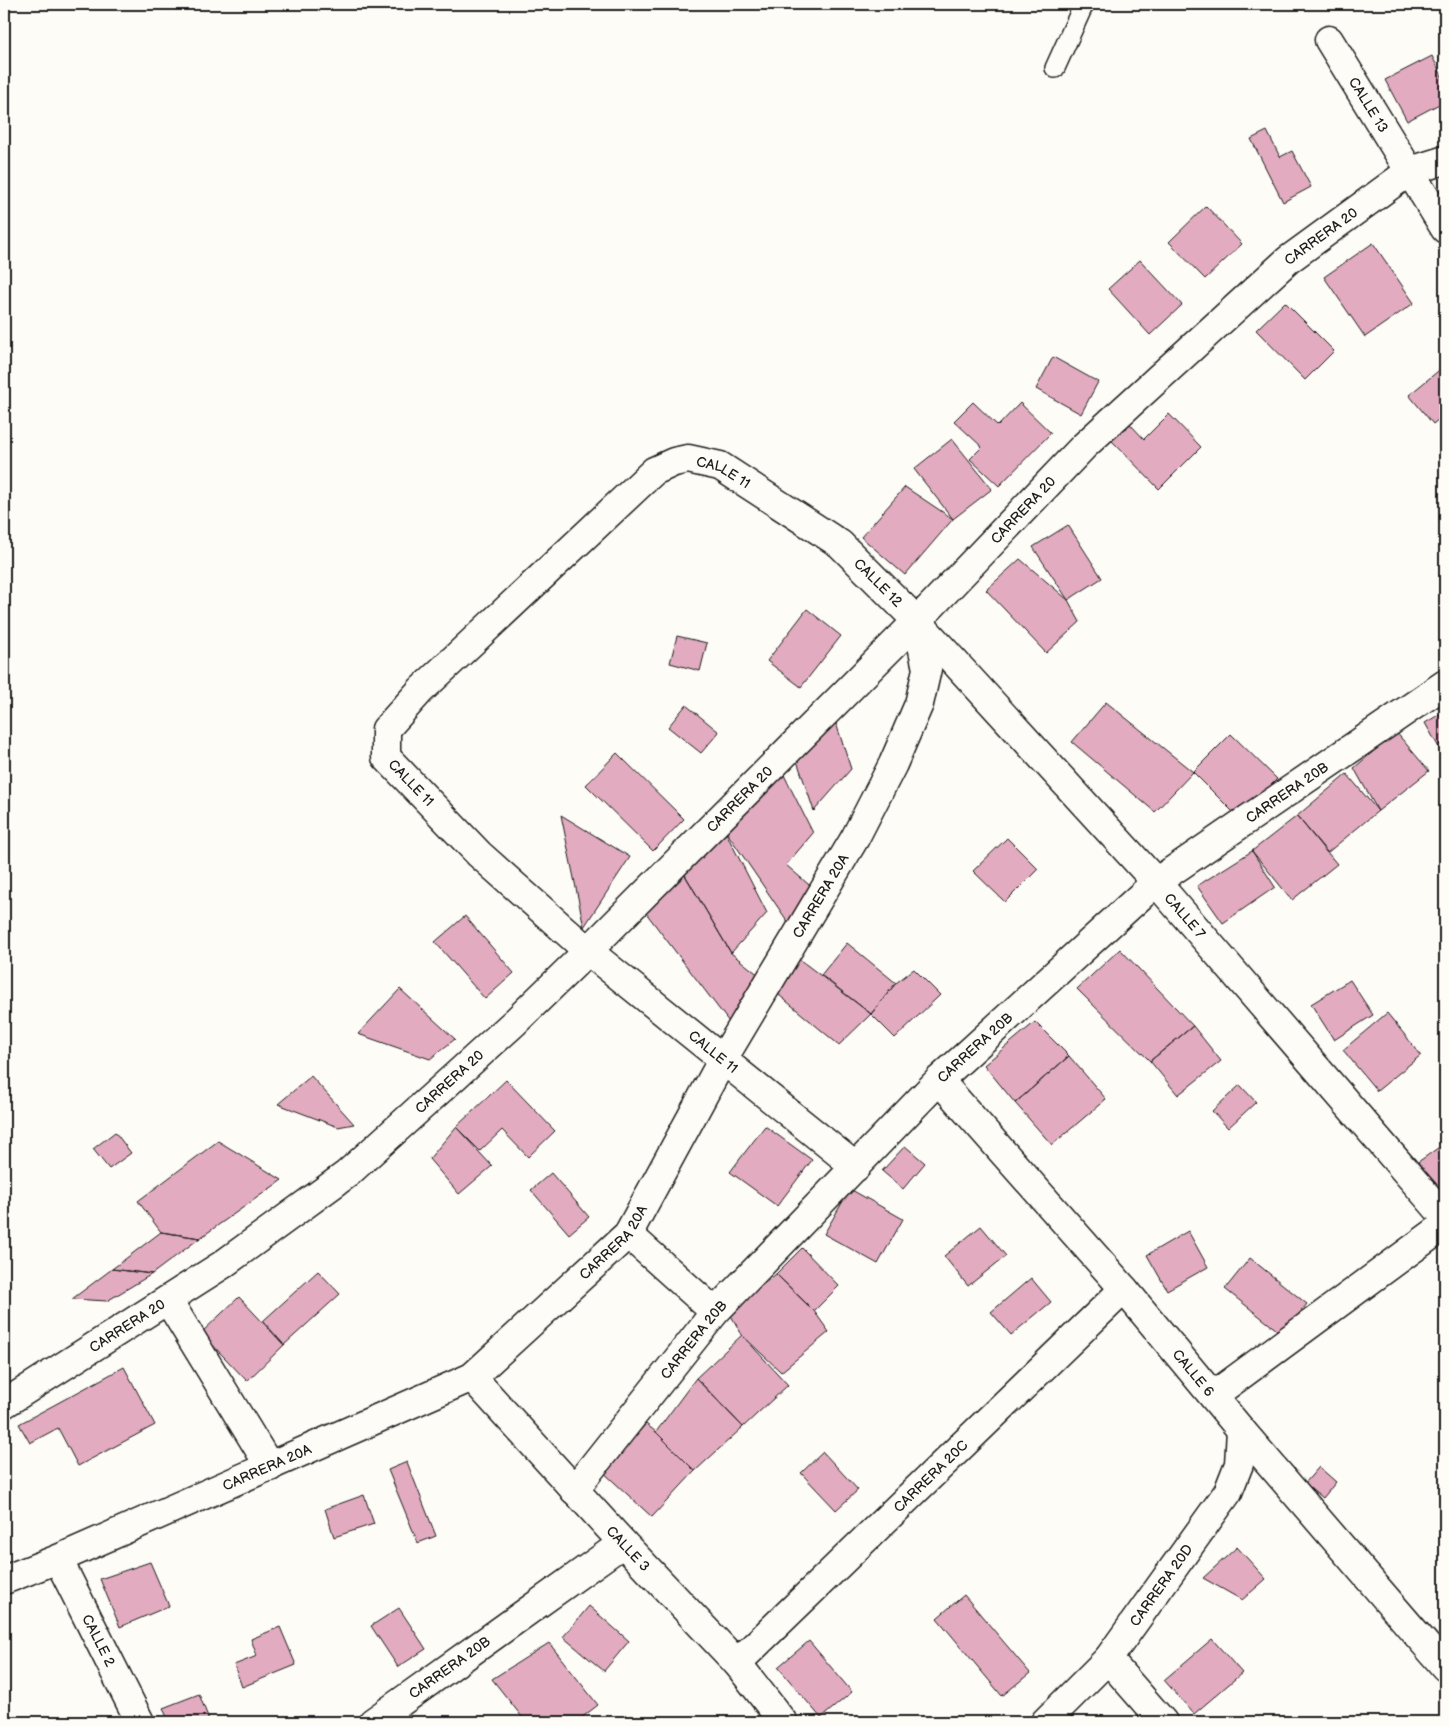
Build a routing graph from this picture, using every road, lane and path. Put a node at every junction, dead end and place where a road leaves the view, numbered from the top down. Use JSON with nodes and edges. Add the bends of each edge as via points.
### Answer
{"nodes":[{"id":1,"x":1084,"y":4,"type":"edge"},
{"id":2,"x":1329,"y":40,"type":"dead end"},
{"id":3,"x":1055,"y":68,"type":"dead end"},
{"id":4,"x":1445,"y":160,"type":"edge"},
{"id":5,"x":1410,"y":171,"type":"junction"},
{"id":6,"x":1445,"y":229,"type":"edge"},
{"id":7,"x":840,"y":544,"type":"joint"},
{"id":8,"x":918,"y":621,"type":"junction"},
{"id":9,"x":1445,"y":684,"type":"edge"},
{"id":10,"x":1156,"y":882,"type":"junction"},
{"id":11,"x":588,"y":951,"type":"junction"},
{"id":12,"x":723,"y":1059,"type":"junction"},
{"id":13,"x":939,"y":1080,"type":"junction"},
{"id":14,"x":856,"y":1168,"type":"junction"},
{"id":15,"x":1445,"y":1217,"type":"edge"},
{"id":16,"x":1445,"y":1225,"type":"edge"},
{"id":17,"x":628,"y":1234,"type":"junction"},
{"id":18,"x":1124,"y":1289,"type":"junction"},
{"id":19,"x":168,"y":1300,"type":"junction"},
{"id":20,"x":715,"y":1312,"type":"junction"},
{"id":21,"x":472,"y":1377,"type":"junction"},
{"id":22,"x":1214,"y":1396,"type":"junction"},
{"id":23,"x":4,"y":1404,"type":"edge"},
{"id":24,"x":1241,"y":1430,"type":"junction"},
{"id":25,"x":270,"y":1467,"type":"junction"},
{"id":26,"x":574,"y":1490,"type":"junction"},
{"id":27,"x":623,"y":1543,"type":"junction"},
{"id":28,"x":58,"y":1559,"type":"junction"},
{"id":29,"x":4,"y":1580,"type":"edge"},
{"id":30,"x":1108,"y":1659,"type":"junction"},
{"id":31,"x":737,"y":1664,"type":"junction"},
{"id":32,"x":1445,"y":1667,"type":"edge"},
{"id":33,"x":140,"y":1722,"type":"edge"},
{"id":34,"x":373,"y":1722,"type":"edge"},
{"id":35,"x":783,"y":1722,"type":"edge"},
{"id":36,"x":1045,"y":1722,"type":"edge"},
{"id":37,"x":1163,"y":1722,"type":"edge"}],
"edges":[{"from":1,"to":3,"type":"lane"},
{"from":2,"to":5,"type":"street","name":"CALLE 13"},
{"from":4,"to":5,"type":"street","name":"CARRERA 20"},
{"from":5,"to":6,"type":"street","name":"CALLE 13"},
{"from":5,"to":8,"type":"street","name":"CARRERA 20","via":[[1288,260],[1098,433]]},
{"from":7,"to":8,"type":"street","name":"CALLE 12"},
{"from":7,"to":11,"type":"street","name":"CALLE 11","via":[[720,466],[688,459],[674,462],[654,471],[421,690],[386,729],[386,757],[479,854]]},
{"from":8,"to":10,"type":"street","name":"CALLE 7"},
{"from":8,"to":11,"type":"street","name":"CARRERA 20"},
{"from":8,"to":12,"type":"street","name":"CARRERA 20A","via":[[927,669],[919,704],[893,764],[855,838]]},
{"from":9,"to":10,"type":"street","name":"CARRERA 20B"},
{"from":10,"to":13,"type":"street","name":"CARRERA 20B"},
{"from":10,"to":15,"type":"street","name":"CALLE 7"},
{"from":11,"to":12,"type":"street","name":"CALLE 11"},
{"from":11,"to":19,"type":"street","name":"CARRERA 20","via":[[515,1022],[347,1174]]},
{"from":12,"to":14,"type":"street","name":"CALLE 11"},
{"from":12,"to":17,"type":"street","name":"CARRERA 20A"},
{"from":13,"to":14,"type":"street","name":"CARRERA 20B"},
{"from":13,"to":18,"type":"street","name":"CALLE 6"},
{"from":14,"to":20,"type":"street","name":"CARRERA 20B"},
{"from":16,"to":22,"type":"street"},
{"from":17,"to":20,"type":"street"},
{"from":17,"to":21,"type":"street","name":"CARRERA 20A"},
{"from":18,"to":22,"type":"street","name":"CALLE 6"},
{"from":18,"to":31,"type":"street","name":"CARRERA 20C"},
{"from":19,"to":23,"type":"street","name":"CARRERA 20"},
{"from":19,"to":25,"type":"street"},
{"from":20,"to":26,"type":"street","name":"CARRERA 20B"},
{"from":21,"to":25,"type":"street","name":"CARRERA 20A"},
{"from":21,"to":26,"type":"street","name":"CALLE 3"},
{"from":22,"to":24,"type":"street","name":"CALLE 6"},
{"from":24,"to":30,"type":"street","name":"CARRERA 20D","via":[[1239,1464],[1228,1492]]},
{"from":24,"to":32,"type":"street","name":"CALLE 6"},
{"from":25,"to":28,"type":"street","name":"CARRERA 20A"},
{"from":26,"to":27,"type":"street","name":"CALLE 3"},
{"from":27,"to":31,"type":"street","name":"CALLE 3"},
{"from":27,"to":34,"type":"street","name":"CARRERA 20B"},
{"from":28,"to":29,"type":"street","name":"CARRERA 20A"},
{"from":28,"to":33,"type":"street","name":"CALLE 2"},
{"from":30,"to":36,"type":"street","name":"CARRERA 20D"},
{"from":30,"to":37,"type":"street"},
{"from":31,"to":35,"type":"street","name":"CALLE 3"}]}
